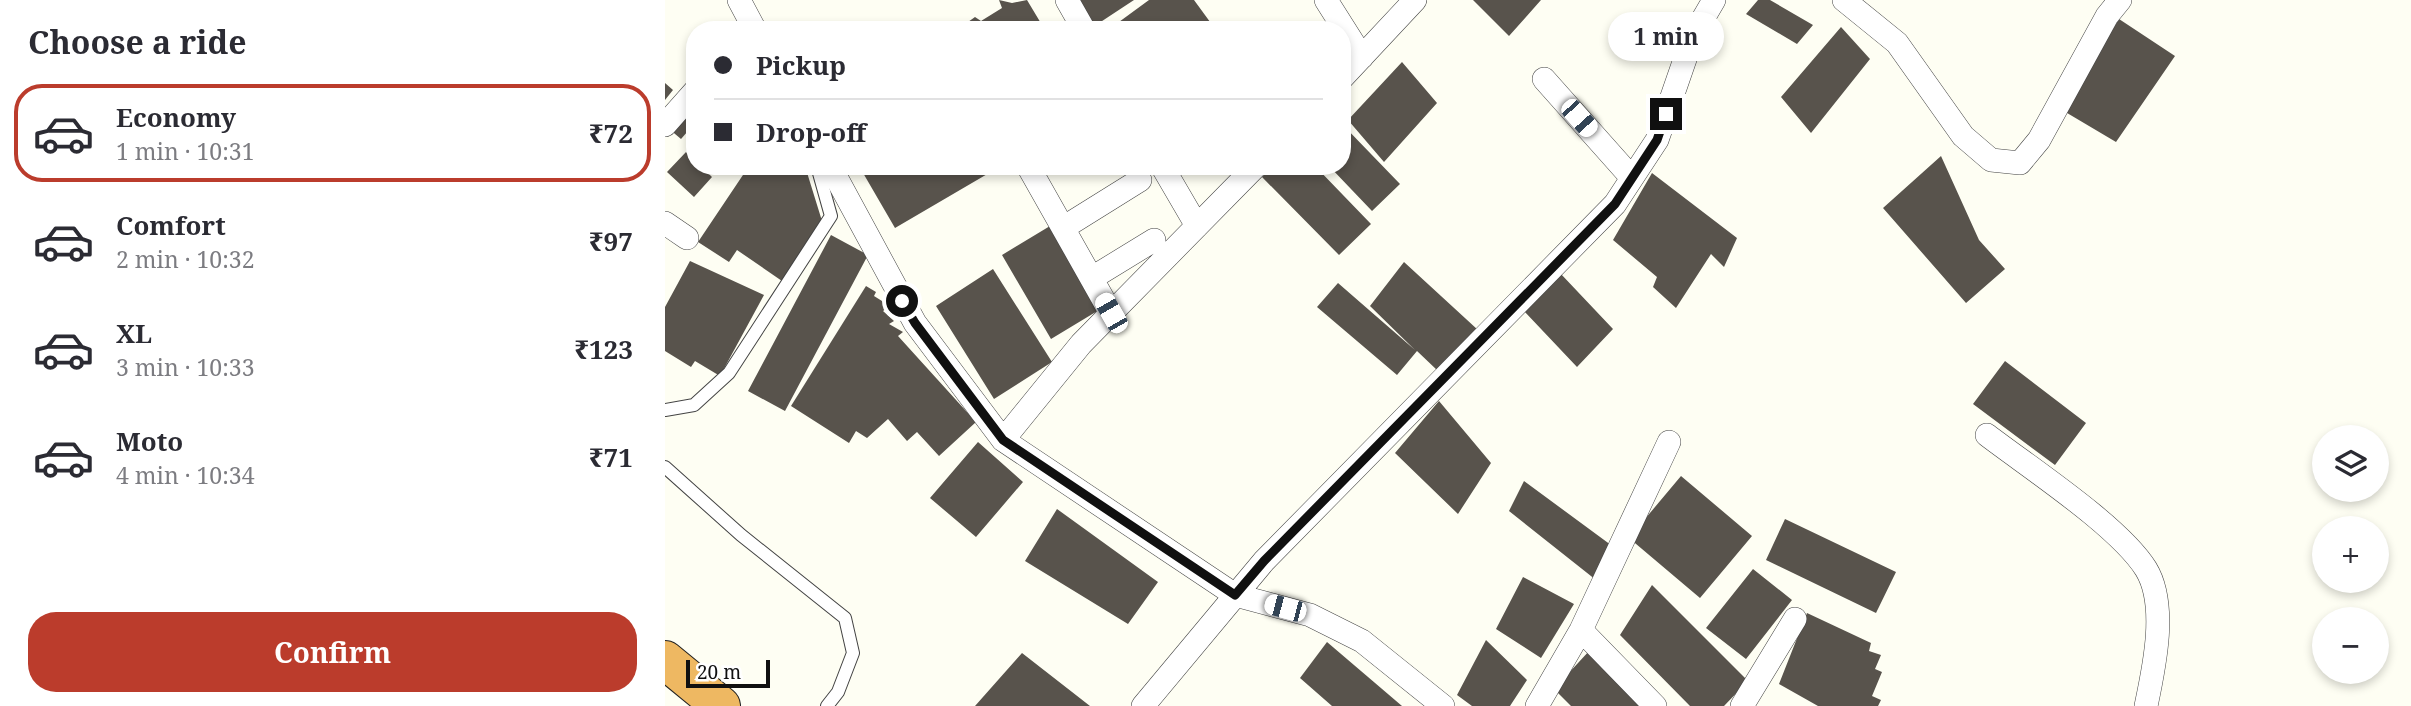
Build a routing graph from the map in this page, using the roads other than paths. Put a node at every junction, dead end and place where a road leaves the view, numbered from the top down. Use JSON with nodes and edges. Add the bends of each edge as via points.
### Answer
{"nodes":[{"id":1,"x":739,"y":0,"type":"edge"},
{"id":2,"x":1067,"y":0,"type":"edge"},
{"id":3,"x":1326,"y":0,"type":"edge"},
{"id":4,"x":1415,"y":0,"type":"edge"},
{"id":5,"x":1714,"y":0,"type":"edge"},
{"id":6,"x":1844,"y":0,"type":"edge"},
{"id":7,"x":2120,"y":0,"type":"edge"},
{"id":8,"x":749,"y":21,"type":"edge"},
{"id":9,"x":1079,"y":21,"type":"edge"},
{"id":10,"x":1339,"y":21,"type":"edge"},
{"id":11,"x":1351,"y":41,"type":"edge"},
{"id":12,"x":1361,"y":57,"type":"junction"},
{"id":13,"x":1351,"y":68,"type":"edge"},
{"id":14,"x":1544,"y":79,"type":"dead end"},
{"id":15,"x":686,"y":100,"type":"edge"},
{"id":16,"x":665,"y":125,"type":"edge"},
{"id":17,"x":820,"y":175,"type":"edge"},
{"id":18,"x":835,"y":175,"type":"edge"},
{"id":19,"x":1033,"y":175,"type":"edge"},
{"id":20,"x":1167,"y":175,"type":"edge"},
{"id":21,"x":1247,"y":175,"type":"edge"},
{"id":22,"x":1632,"y":178,"type":"junction"},
{"id":23,"x":1140,"y":180,"type":"dead end"},
{"id":24,"x":665,"y":223,"type":"edge"},
{"id":25,"x":1197,"y":226,"type":"junction"},
{"id":26,"x":1063,"y":228,"type":"junction"},
{"id":27,"x":687,"y":238,"type":"dead end"},
{"id":28,"x":1154,"y":240,"type":"dead end"},
{"id":29,"x":1092,"y":278,"type":"junction"},
{"id":30,"x":1111,"y":313,"type":"junction"},
{"id":31,"x":665,"y":410,"type":"edge"},
{"id":32,"x":1987,"y":435,"type":"dead end"},
{"id":33,"x":1003,"y":440,"type":"junction"},
{"id":34,"x":1669,"y":442,"type":"dead end"},
{"id":35,"x":665,"y":467,"type":"edge"},
{"id":36,"x":1235,"y":595,"type":"junction"},
{"id":37,"x":1795,"y":619,"type":"dead end"},
{"id":38,"x":1581,"y":630,"type":"junction"},
{"id":39,"x":665,"y":660,"type":"edge"},
{"id":40,"x":721,"y":706,"type":"edge"},
{"id":41,"x":827,"y":706,"type":"edge"},
{"id":42,"x":1143,"y":706,"type":"edge"},
{"id":43,"x":1443,"y":706,"type":"edge"},
{"id":44,"x":1537,"y":706,"type":"edge"},
{"id":45,"x":1655,"y":706,"type":"edge"},
{"id":46,"x":1742,"y":706,"type":"edge"},
{"id":47,"x":2146,"y":706,"type":"edge"}],
"edges":[{"from":1,"to":8,"type":"street"},
{"from":2,"to":9,"type":"street"},
{"from":3,"to":10,"type":"street"},
{"from":4,"to":12,"type":"street"},
{"from":5,"to":22,"type":"street","via":[[1693,36],[1657,140]]},
{"from":6,"to":7,"type":"street","via":[[1897,43],[1963,136],[1991,160],[2019,163],[2039,140],[2106,16]]},
{"from":11,"to":12,"type":"street"},
{"from":12,"to":13,"type":"street"},
{"from":14,"to":22,"type":"street"},
{"from":15,"to":16,"type":"street"},
{"from":17,"to":31,"type":"lane","via":[[831,216],[729,373],[694,405]]},
{"from":18,"to":33,"type":"street","via":[[915,323]]},
{"from":19,"to":26,"type":"street"},
{"from":20,"to":25,"type":"street"},
{"from":21,"to":25,"type":"street"},
{"from":22,"to":36,"type":"street","via":[[1615,204]]},
{"from":23,"to":26,"type":"street"},
{"from":24,"to":27,"type":"street"},
{"from":25,"to":30,"type":"street"},
{"from":26,"to":29,"type":"street"},
{"from":28,"to":29,"type":"street"},
{"from":29,"to":30,"type":"street"},
{"from":30,"to":33,"type":"street"},
{"from":32,"to":47,"type":"street","via":[[2109,529],[2147,570],[2157,619],[2156,656]]},
{"from":33,"to":36,"type":"street"},
{"from":34,"to":38,"type":"street"},
{"from":35,"to":41,"type":"lane","via":[[845,618],[853,653],[838,692]]},
{"from":36,"to":42,"type":"street"},
{"from":36,"to":43,"type":"street","via":[[1310,615],[1362,641]]},
{"from":37,"to":46,"type":"street"},
{"from":38,"to":44,"type":"street"},
{"from":38,"to":45,"type":"street"},
{"from":39,"to":40,"type":"highway"}]}
